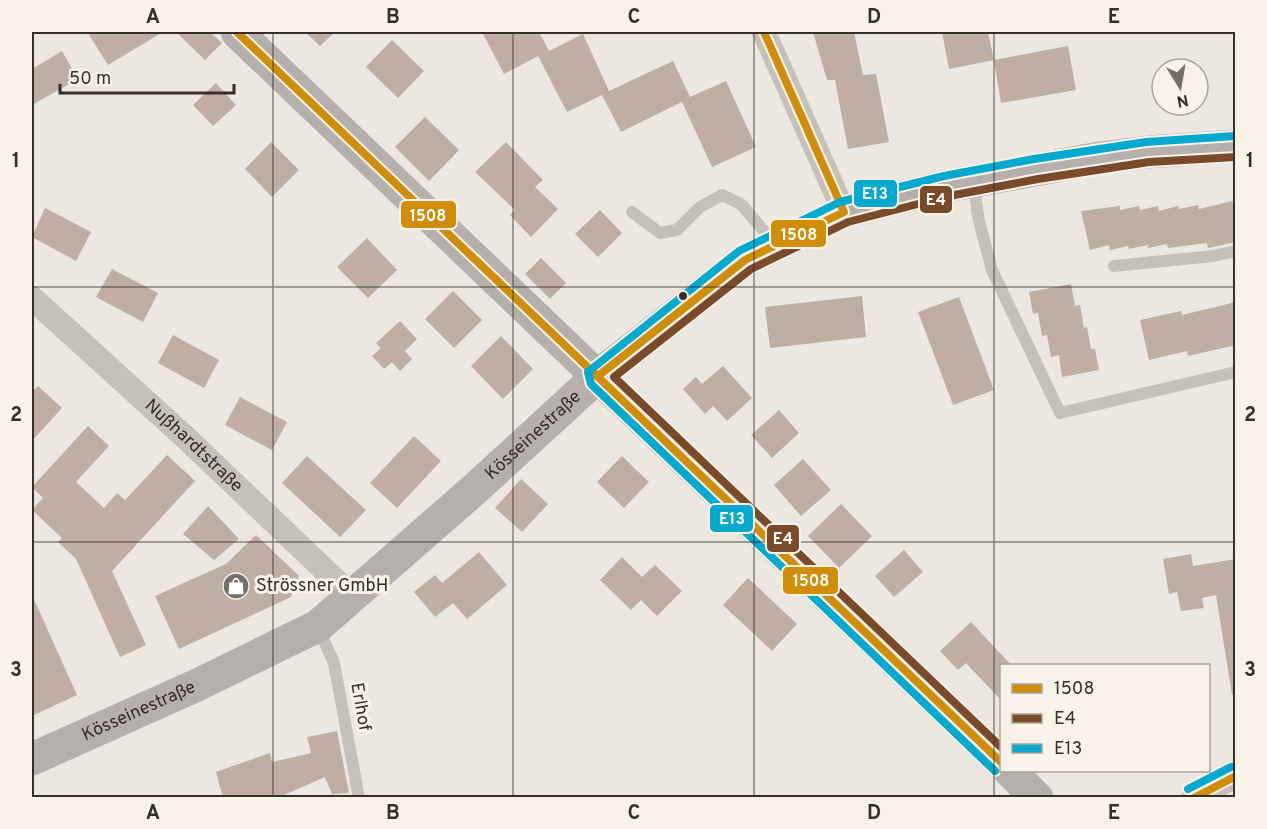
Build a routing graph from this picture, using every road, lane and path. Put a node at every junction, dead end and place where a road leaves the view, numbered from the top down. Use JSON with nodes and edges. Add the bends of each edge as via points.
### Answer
{"nodes":[{"id":1,"x":237,"y":32,"type":"edge"},
{"id":2,"x":764,"y":32,"type":"edge"},
{"id":3,"x":1236,"y":146,"type":"edge"},
{"id":4,"x":974,"y":181,"type":"junction"},
{"id":5,"x":632,"y":212,"type":"dead end"},
{"id":6,"x":844,"y":212,"type":"junction"},
{"id":7,"x":775,"y":245,"type":"junction"},
{"id":8,"x":1236,"y":251,"type":"edge"},
{"id":9,"x":1114,"y":266,"type":"dead end"},
{"id":10,"x":32,"y":298,"type":"edge"},
{"id":11,"x":1236,"y":372,"type":"edge"},
{"id":12,"x":598,"y":376,"type":"junction"},
{"id":13,"x":352,"y":596,"type":"junction"},
{"id":14,"x":318,"y":626,"type":"junction"},
{"id":15,"x":32,"y":759,"type":"edge"},
{"id":16,"x":1000,"y":761,"type":"edge"},
{"id":17,"x":1010,"y":772,"type":"edge"},
{"id":18,"x":1236,"y":776,"type":"edge"},
{"id":19,"x":359,"y":798,"type":"edge"},
{"id":20,"x":1037,"y":798,"type":"edge"},
{"id":21,"x":1193,"y":798,"type":"edge"}],
"edges":[{"from":1,"to":12,"type":"street"},
{"from":2,"to":6,"type":"street"},
{"from":3,"to":4,"type":"street","name":"Kösseinestraße","via":[[1148,152]]},
{"from":4,"to":6,"type":"street","name":"Kösseinestraße"},
{"from":4,"to":11,"type":"lane","via":[[978,218],[992,270],[1060,413]]},
{"from":5,"to":7,"type":"lane","via":[[660,233],[676,230],[700,207],[722,195],[741,204]]},
{"from":6,"to":7,"type":"street","name":"Kösseinestraße"},
{"from":7,"to":12,"type":"street","name":"Kösseinestraße","via":[[745,260]]},
{"from":8,"to":9,"type":"lane"},
{"from":10,"to":13,"type":"street","name":"Nußhardtstraße"},
{"from":12,"to":13,"type":"street","name":"Kösseinestraße"},
{"from":12,"to":16,"type":"street"},
{"from":13,"to":14,"type":"street","name":"Kösseinestraße"},
{"from":14,"to":15,"type":"street","name":"Kösseinestraße"},
{"from":14,"to":19,"type":"lane","name":"Erlhof","via":[[334,663]]},
{"from":17,"to":20,"type":"street"},
{"from":18,"to":21,"type":"street"}]}
